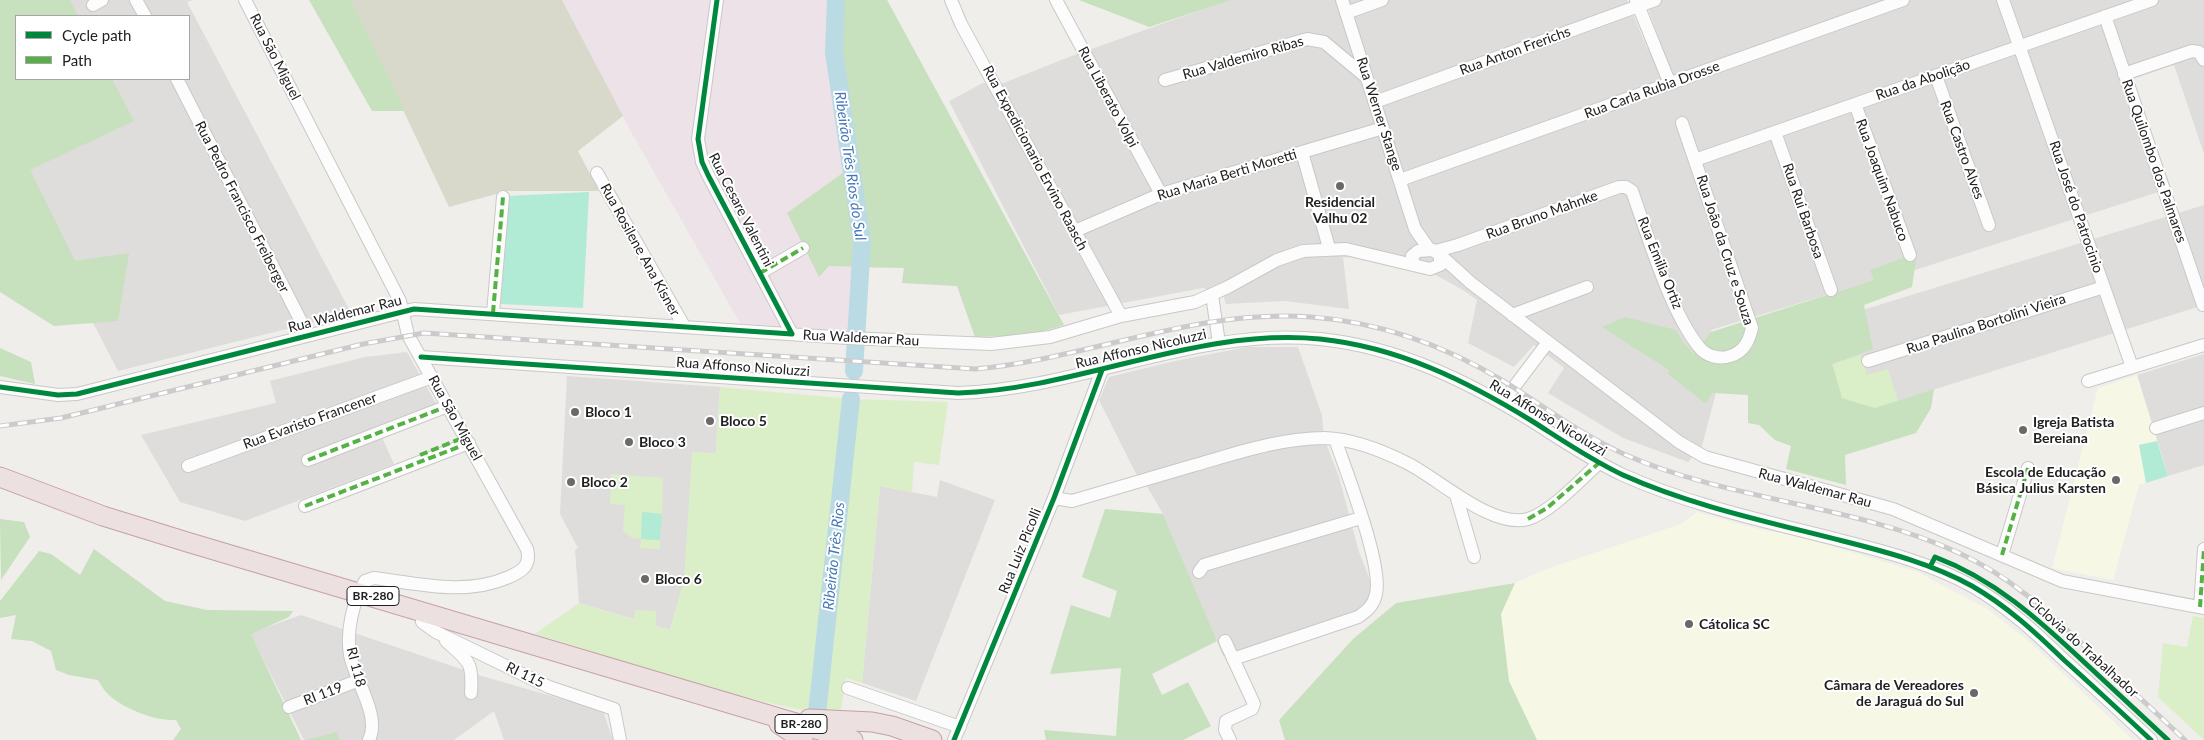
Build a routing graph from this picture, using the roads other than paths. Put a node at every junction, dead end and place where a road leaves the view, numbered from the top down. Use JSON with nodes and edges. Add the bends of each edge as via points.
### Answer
{"nodes":[{"id":1,"x":136,"y":0,"type":"edge"},
{"id":2,"x":245,"y":0,"type":"edge"},
{"id":3,"x":717,"y":0,"type":"edge"},
{"id":4,"x":951,"y":0,"type":"edge"},
{"id":5,"x":1056,"y":0,"type":"edge"},
{"id":6,"x":1342,"y":0,"type":"edge"},
{"id":7,"x":1382,"y":0,"type":"edge"},
{"id":8,"x":1655,"y":0,"type":"edge"},
{"id":9,"x":1903,"y":0,"type":"edge"},
{"id":10,"x":2003,"y":0,"type":"edge"},
{"id":11,"x":2152,"y":0,"type":"edge"},
{"id":12,"x":1638,"y":3,"type":"edge"},
{"id":13,"x":1346,"y":13,"type":"junction"},
{"id":14,"x":144,"y":15,"type":"edge"},
{"id":15,"x":2105,"y":16,"type":"junction"},
{"id":16,"x":2019,"y":46,"type":"junction"},
{"id":17,"x":2204,"y":60,"type":"edge"},
{"id":18,"x":2124,"y":74,"type":"junction"},
{"id":19,"x":1936,"y":76,"type":"junction"},
{"id":20,"x":1367,"y":78,"type":"junction"},
{"id":21,"x":178,"y":80,"type":"edge"},
{"id":22,"x":1165,"y":80,"type":"dead end"},
{"id":23,"x":1670,"y":84,"type":"junction"},
{"id":24,"x":1375,"y":102,"type":"junction"},
{"id":25,"x":1855,"y":104,"type":"junction"},
{"id":26,"x":1682,"y":123,"type":"dead end"},
{"id":27,"x":1383,"y":128,"type":"junction"},
{"id":28,"x":1776,"y":132,"type":"junction"},
{"id":29,"x":1302,"y":152,"type":"junction"},
{"id":30,"x":1695,"y":160,"type":"junction"},
{"id":31,"x":598,"y":173,"type":"dead end"},
{"id":32,"x":1400,"y":180,"type":"junction"},
{"id":33,"x":1626,"y":187,"type":"joint"},
{"id":34,"x":1161,"y":194,"type":"junction"},
{"id":35,"x":503,"y":197,"type":"dead end"},
{"id":36,"x":1989,"y":225,"type":"dead end"},
{"id":37,"x":1415,"y":229,"type":"junction"},
{"id":38,"x":1075,"y":231,"type":"junction"},
{"id":39,"x":803,"y":248,"type":"dead end"},
{"id":40,"x":1329,"y":248,"type":"junction"},
{"id":41,"x":1910,"y":255,"type":"dead end"},
{"id":42,"x":1414,"y":257,"type":"junction"},
{"id":43,"x":1437,"y":257,"type":"junction"},
{"id":44,"x":760,"y":273,"type":"junction"},
{"id":45,"x":2104,"y":287,"type":"junction"},
{"id":46,"x":1587,"y":288,"type":"dead end"},
{"id":47,"x":1831,"y":290,"type":"dead end"},
{"id":48,"x":1212,"y":295,"type":"junction"},
{"id":49,"x":2203,"y":305,"type":"edge"},
{"id":50,"x":402,"y":311,"type":"junction"},
{"id":51,"x":493,"y":312,"type":"junction"},
{"id":52,"x":1512,"y":315,"type":"junction"},
{"id":53,"x":1121,"y":316,"type":"junction"},
{"id":54,"x":684,"y":326,"type":"junction"},
{"id":55,"x":792,"y":334,"type":"junction"},
{"id":56,"x":308,"y":335,"type":"junction"},
{"id":57,"x":1694,"y":339,"type":"joint"},
{"id":58,"x":1548,"y":342,"type":"junction"},
{"id":59,"x":1219,"y":343,"type":"junction"},
{"id":60,"x":2204,"y":345,"type":"edge"},
{"id":61,"x":420,"y":357,"type":"junction"},
{"id":62,"x":1868,"y":361,"type":"dead end"},
{"id":63,"x":2132,"y":367,"type":"junction"},
{"id":64,"x":1102,"y":370,"type":"junction"},
{"id":65,"x":432,"y":377,"type":"junction"},
{"id":66,"x":2088,"y":380,"type":"dead end"},
{"id":67,"x":0,"y":387,"type":"edge"},
{"id":68,"x":1502,"y":403,"type":"junction"},
{"id":69,"x":448,"y":406,"type":"junction"},
{"id":70,"x":2204,"y":413,"type":"edge"},
{"id":71,"x":2156,"y":428,"type":"dead end"},
{"id":72,"x":1335,"y":439,"type":"junction"},
{"id":73,"x":467,"y":440,"type":"junction"},
{"id":74,"x":420,"y":455,"type":"dead end"},
{"id":75,"x":308,"y":460,"type":"dead end"},
{"id":76,"x":1601,"y":464,"type":"junction"},
{"id":77,"x":188,"y":466,"type":"dead end"},
{"id":78,"x":2028,"y":468,"type":"dead end"},
{"id":79,"x":0,"y":477,"type":"edge"},
{"id":80,"x":1456,"y":495,"type":"junction"},
{"id":81,"x":1054,"y":498,"type":"junction"},
{"id":82,"x":305,"y":506,"type":"dead end"},
{"id":83,"x":1551,"y":512,"type":"dead end"},
{"id":84,"x":1361,"y":518,"type":"junction"},
{"id":85,"x":2204,"y":549,"type":"edge"},
{"id":86,"x":2002,"y":556,"type":"junction"},
{"id":87,"x":1474,"y":557,"type":"dead end"},
{"id":88,"x":1199,"y":572,"type":"dead end"},
{"id":89,"x":359,"y":592,"type":"junction"},
{"id":90,"x":2202,"y":607,"type":"edge"},
{"id":91,"x":421,"y":610,"type":"junction"},
{"id":92,"x":436,"y":632,"type":"junction"},
{"id":93,"x":1225,"y":641,"type":"dead end"},
{"id":94,"x":1233,"y":659,"type":"junction"},
{"id":95,"x":357,"y":681,"type":"junction"},
{"id":96,"x":848,"y":688,"type":"dead end"},
{"id":97,"x":471,"y":693,"type":"dead end"},
{"id":98,"x":289,"y":707,"type":"dead end"},
{"id":99,"x":749,"y":708,"type":"junction"},
{"id":100,"x":960,"y":727,"type":"junction"},
{"id":101,"x":369,"y":740,"type":"edge"},
{"id":102,"x":620,"y":740,"type":"edge"},
{"id":103,"x":803,"y":740,"type":"edge"},
{"id":104,"x":853,"y":740,"type":"edge"},
{"id":105,"x":932,"y":740,"type":"edge"},
{"id":106,"x":954,"y":740,"type":"edge"},
{"id":107,"x":1230,"y":740,"type":"edge"},
{"id":108,"x":2151,"y":740,"type":"edge"}],
"edges":[{"from":1,"to":14,"type":"street"},
{"from":2,"to":50,"type":"street","name":"Rua São Miguel","via":[[400,301]]},
{"from":3,"to":44,"type":"street","name":"Rua Cesare Valentini","via":[[699,126],[699,151],[708,175]]},
{"from":4,"to":38,"type":"street","name":"Rua Expedicionario Ervino Raasch","via":[[961,24]]},
{"from":5,"to":34,"type":"street","name":"Rua Liberato Volpi"},
{"from":6,"to":13,"type":"street","name":"Rua Werner Stange"},
{"from":7,"to":13,"type":"street"},
{"from":8,"to":12,"type":"street","name":"Rua Anton Frerichs"},
{"from":9,"to":23,"type":"street","name":"Rua Carla Rubia Drosse"},
{"from":10,"to":16,"type":"street","name":"Rua José do Patrocinio"},
{"from":11,"to":15,"type":"street","name":"Rua da Abolição"},
{"from":12,"to":23,"type":"street"},
{"from":12,"to":24,"type":"street","name":"Rua Anton Frerichs"},
{"from":13,"to":20,"type":"street","name":"Rua Werner Stange"},
{"from":15,"to":16,"type":"street","name":"Rua da Abolição"},
{"from":15,"to":18,"type":"street","name":"Rua Quilombo dos Palmares"},
{"from":16,"to":19,"type":"street","name":"Rua da Abolição"},
{"from":16,"to":45,"type":"street","name":"Rua José do Patrocinio"},
{"from":17,"to":18,"type":"street","via":[[2199,52],[2192,51]]},
{"from":18,"to":49,"type":"street","name":"Rua Quilombo dos Palmares"},
{"from":19,"to":25,"type":"street","name":"Rua da Abolição"},
{"from":19,"to":36,"type":"street","name":"Rua Castro Alves"},
{"from":20,"to":22,"type":"street","name":"Rua Valdemiro Ribas","via":[[1324,42],[1307,39]]},
{"from":20,"to":24,"type":"street","name":"Rua Werner Stange"},
{"from":21,"to":56,"type":"street","name":"Rua Pedro Francisco Freiberger"},
{"from":23,"to":32,"type":"street","name":"Rua Carla Rubia Drosse"},
{"from":24,"to":27,"type":"street","name":"Rua Werner Stange"},
{"from":25,"to":28,"type":"street","name":"Rua da Abolição"},
{"from":25,"to":41,"type":"street","name":"Rua Joaquim Nabuco"},
{"from":26,"to":30,"type":"street","name":"Rua João da Cruz e Souza"},
{"from":27,"to":29,"type":"street","name":"Rua Maria Berti Moretti"},
{"from":27,"to":32,"type":"street","name":"Rua Werner Stange"},
{"from":28,"to":30,"type":"street","name":"Rua da Abolição"},
{"from":28,"to":47,"type":"street","name":"Rua Rui Barbosa"},
{"from":29,"to":34,"type":"street","name":"Rua Maria Berti Moretti"},
{"from":29,"to":40,"type":"street"},
{"from":30,"to":57,"type":"street","name":"Rua João da Cruz e Souza","via":[[1752,328],[1744,348],[1726,358],[1712,356]]},
{"from":31,"to":54,"type":"street","name":"Rua Rosilene Ana Kisner"},
{"from":32,"to":37,"type":"street","name":"Rua Werner Stange"},
{"from":33,"to":43,"type":"street","name":"Rua Bruno Mahnke","via":[[1458,245]]},
{"from":33,"to":57,"type":"street","name":"Rua Emilia Ortiz","via":[[1632,191],[1669,292]]},
{"from":34,"to":38,"type":"street","name":"Rua Maria Berti Moretti"},
{"from":35,"to":51,"type":"street"},
{"from":37,"to":42,"type":"street","name":"Rua Werner Stange"},
{"from":37,"to":43,"type":"street","name":"Rua Werner Stange"},
{"from":38,"to":53,"type":"street","name":"Rua Expedicionario Ervino Raasch"},
{"from":39,"to":44,"type":"street"},
{"from":40,"to":42,"type":"street","name":"Rua Waldemar Rau","via":[[1386,257]]},
{"from":40,"to":48,"type":"street","name":"Rua Waldemar Rau","via":[[1286,256]]},
{"from":42,"to":43,"type":"street","name":"Rua Waldemar Rau"},
{"from":42,"to":43,"type":"street","name":"Rua Bruno Mahnke"},
{"from":43,"to":52,"type":"street","name":"Rua Waldemar Rau"},
{"from":44,"to":55,"type":"street","name":"Rua Cesare Valentini"},
{"from":45,"to":62,"type":"street","name":"Rua Paulina Bortolini Vieira"},
{"from":45,"to":63,"type":"street","name":"Rua José do Patrocinio"},
{"from":46,"to":52,"type":"street"},
{"from":48,"to":53,"type":"street","name":"Rua Waldemar Rau","via":[[1195,302]]},
{"from":48,"to":59,"type":"street"},
{"from":50,"to":51,"type":"street","name":"Rua Waldemar Rau","via":[[427,308]]},
{"from":50,"to":56,"type":"street","name":"Rua Waldemar Rau"},
{"from":50,"to":61,"type":"street","name":"Rua São Miguel","via":[[408,335]]},
{"from":51,"to":54,"type":"street","name":"Rua Waldemar Rau"},
{"from":52,"to":58,"type":"street","name":"Rua Waldemar Rau"},
{"from":53,"to":55,"type":"street","name":"Rua Waldemar Rau","via":[[1050,337],[1013,342],[971,344]]},
{"from":54,"to":55,"type":"street","name":"Rua Waldemar Rau"},
{"from":56,"to":67,"type":"street","name":"Rua Waldemar Rau","via":[[77,394],[58,395]]},
{"from":58,"to":68,"type":"street"},
{"from":58,"to":86,"type":"street","name":"Rua Waldemar Rau","via":[[1679,442],[1705,457],[1893,509]]},
{"from":59,"to":64,"type":"street","name":"Rua Affonso Nicoluzzi"},
{"from":59,"to":68,"type":"street","name":"Rua Affonso Nicoluzzi","via":[[1296,338],[1356,344],[1415,361]]},
{"from":60,"to":63,"type":"street"},
{"from":61,"to":64,"type":"street","name":"Rua Affonso Nicoluzzi","via":[[958,393],[1006,389]]},
{"from":61,"to":65,"type":"street","name":"Rua São Miguel"},
{"from":63,"to":66,"type":"street"},
{"from":64,"to":81,"type":"street","name":"Rua Luiz Picolli"},
{"from":65,"to":69,"type":"street","name":"Rua São Miguel"},
{"from":65,"to":77,"type":"street","name":"Rua Evaristo Francener"},
{"from":68,"to":76,"type":"street","name":"Rua Affonso Nicoluzzi"},
{"from":69,"to":73,"type":"street","name":"Rua São Miguel"},
{"from":69,"to":75,"type":"street"},
{"from":70,"to":71,"type":"street"},
{"from":72,"to":80,"type":"street","via":[[1371,448],[1408,463]]},
{"from":72,"to":81,"type":"street","via":[[1275,444],[1072,500]]},
{"from":72,"to":84,"type":"street"},
{"from":73,"to":74,"type":"street"},
{"from":73,"to":82,"type":"street"},
{"from":73,"to":89,"type":"street","name":"Rua São Miguel","via":[[527,549],[527,565],[519,573],[491,585],[444,588],[374,578],[365,581]]},
{"from":76,"to":80,"type":"street","via":[[1547,508],[1528,519],[1506,519]]},
{"from":76,"to":83,"type":"street"},
{"from":76,"to":108,"type":"street","name":"Rua Affonso Nicoluzzi","via":[[1653,487],[1700,502],[1894,554],[1972,586],[2031,629]]},
{"from":78,"to":86,"type":"street"},
{"from":79,"to":89,"type":"highway","number":"BR-280","via":[[119,520]]},
{"from":80,"to":87,"type":"street"},
{"from":81,"to":100,"type":"street","name":"Rua Luiz Picolli"},
{"from":84,"to":88,"type":"street","via":[[1204,565]]},
{"from":84,"to":94,"type":"street","via":[[1374,558],[1378,584],[1373,604],[1367,611],[1358,617]]},
{"from":85,"to":90,"type":"street"},
{"from":86,"to":90,"type":"street","name":"Rua Waldemar Rau","via":[[2062,580]]},
{"from":89,"to":91,"type":"highway","number":"BR-280"},
{"from":89,"to":95,"type":"street","name":"RI 118","via":[[349,636]]},
{"from":91,"to":92,"type":"street","name":"RI 115","via":[[422,622]]},
{"from":91,"to":99,"type":"highway","number":"BR-280"},
{"from":92,"to":97,"type":"street","via":[[470,664],[473,671]]},
{"from":92,"to":102,"type":"street","name":"RI 115","via":[[549,687],[614,708]]},
{"from":93,"to":94,"type":"street"},
{"from":94,"to":107,"type":"street","via":[[1254,704],[1226,721],[1225,730]]},
{"from":95,"to":98,"type":"street","name":"RI 119"},
{"from":95,"to":101,"type":"street","name":"RI 118","via":[[373,722]]},
{"from":96,"to":100,"type":"street"},
{"from":99,"to":103,"type":"highway"},
{"from":99,"to":104,"type":"highway","number":"BR-280"},
{"from":99,"to":105,"type":"highway","via":[[800,718],[872,722]]},
{"from":100,"to":106,"type":"street","name":"Rua Luiz Picolli"}]}
